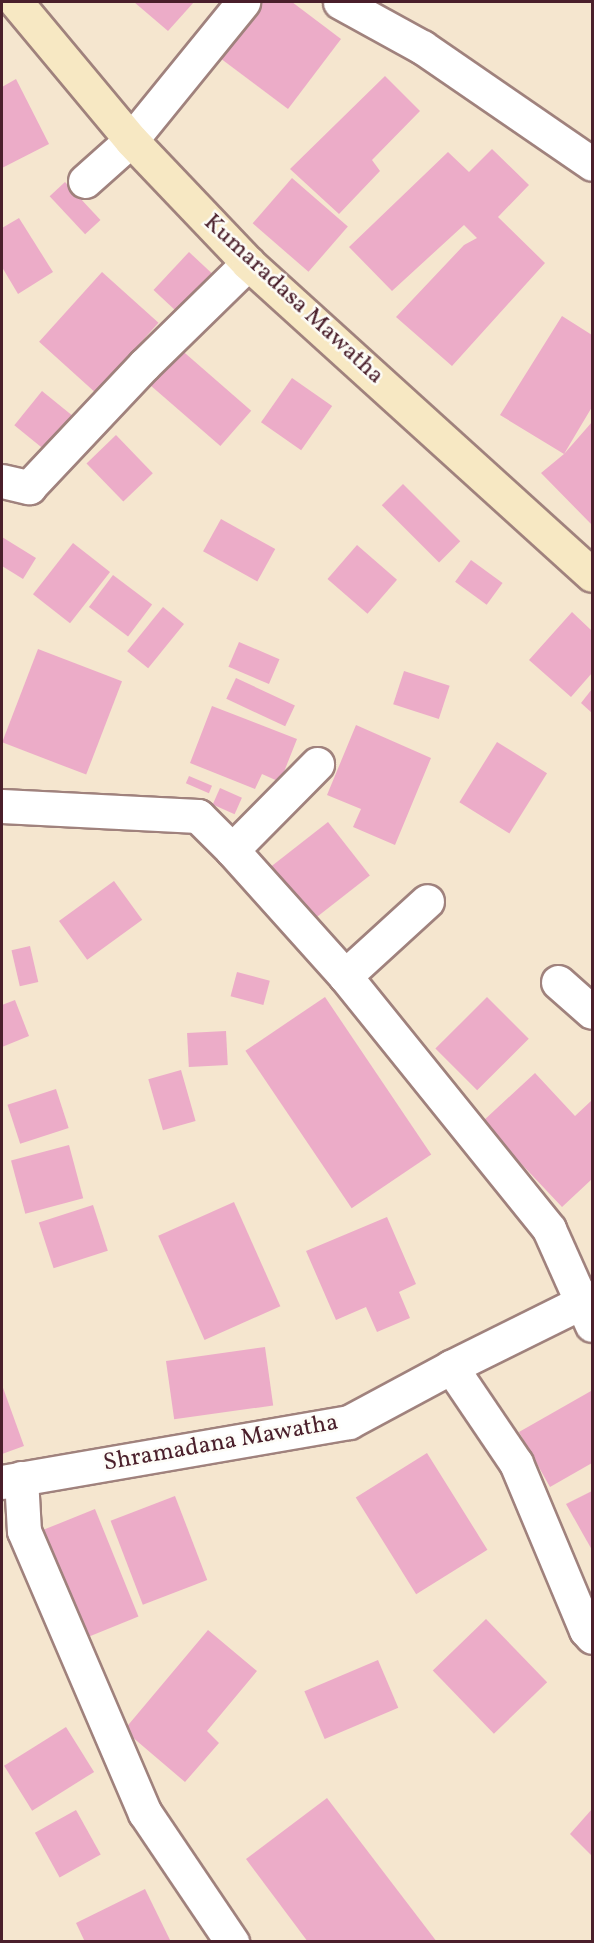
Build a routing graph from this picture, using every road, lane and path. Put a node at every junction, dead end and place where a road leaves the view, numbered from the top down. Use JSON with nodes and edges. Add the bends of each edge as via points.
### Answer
{"nodes":[{"id":1,"x":16,"y":2,"type":"edge"},
{"id":2,"x":243,"y":2,"type":"edge"},
{"id":3,"x":340,"y":2,"type":"edge"},
{"id":4,"x":131,"y":140,"type":"junction"},
{"id":5,"x":592,"y":164,"type":"edge"},
{"id":6,"x":85,"y":181,"type":"dead end"},
{"id":7,"x":248,"y":262,"type":"junction"},
{"id":8,"x":2,"y":481,"type":"edge"},
{"id":9,"x":592,"y":575,"type":"edge"},
{"id":10,"x":317,"y":764,"type":"dead end"},
{"id":11,"x":2,"y":806,"type":"edge"},
{"id":12,"x":232,"y":850,"type":"junction"},
{"id":13,"x":427,"y":901,"type":"dead end"},
{"id":14,"x":345,"y":976,"type":"junction"},
{"id":15,"x":558,"y":982,"type":"dead end"},
{"id":16,"x":592,"y":1012,"type":"edge"},
{"id":17,"x":589,"y":1309,"type":"edge"},
{"id":18,"x":451,"y":1367,"type":"junction"},
{"id":19,"x":11,"y":1480,"type":"edge"},
{"id":20,"x":592,"y":1637,"type":"edge"},
{"id":21,"x":232,"y":1941,"type":"edge"}],
"edges":[{"from":1,"to":4,"type":"main road","name":"Kumaradasa Mawatha"},
{"from":2,"to":4,"type":"street"},
{"from":3,"to":5,"type":"street","via":[[422,46]]},
{"from":4,"to":6,"type":"street"},
{"from":4,"to":7,"type":"main road","name":"Kumaradasa Mawatha"},
{"from":7,"to":8,"type":"street","via":[[29,487]]},
{"from":7,"to":9,"type":"main road","name":"Kumaradasa Mawatha"},
{"from":10,"to":12,"type":"street"},
{"from":11,"to":12,"type":"street","via":[[198,816]]},
{"from":12,"to":14,"type":"street"},
{"from":13,"to":14,"type":"street"},
{"from":14,"to":17,"type":"street","via":[[549,1229]]},
{"from":15,"to":16,"type":"street"},
{"from":17,"to":18,"type":"street","name":"Shramadana Mawatha"},
{"from":18,"to":19,"type":"street","name":"Shramadana Mawatha","via":[[349,1422]]},
{"from":18,"to":20,"type":"street","via":[[516,1463]]},
{"from":19,"to":21,"type":"street","via":[[24,1531],[145,1813]]}]}
